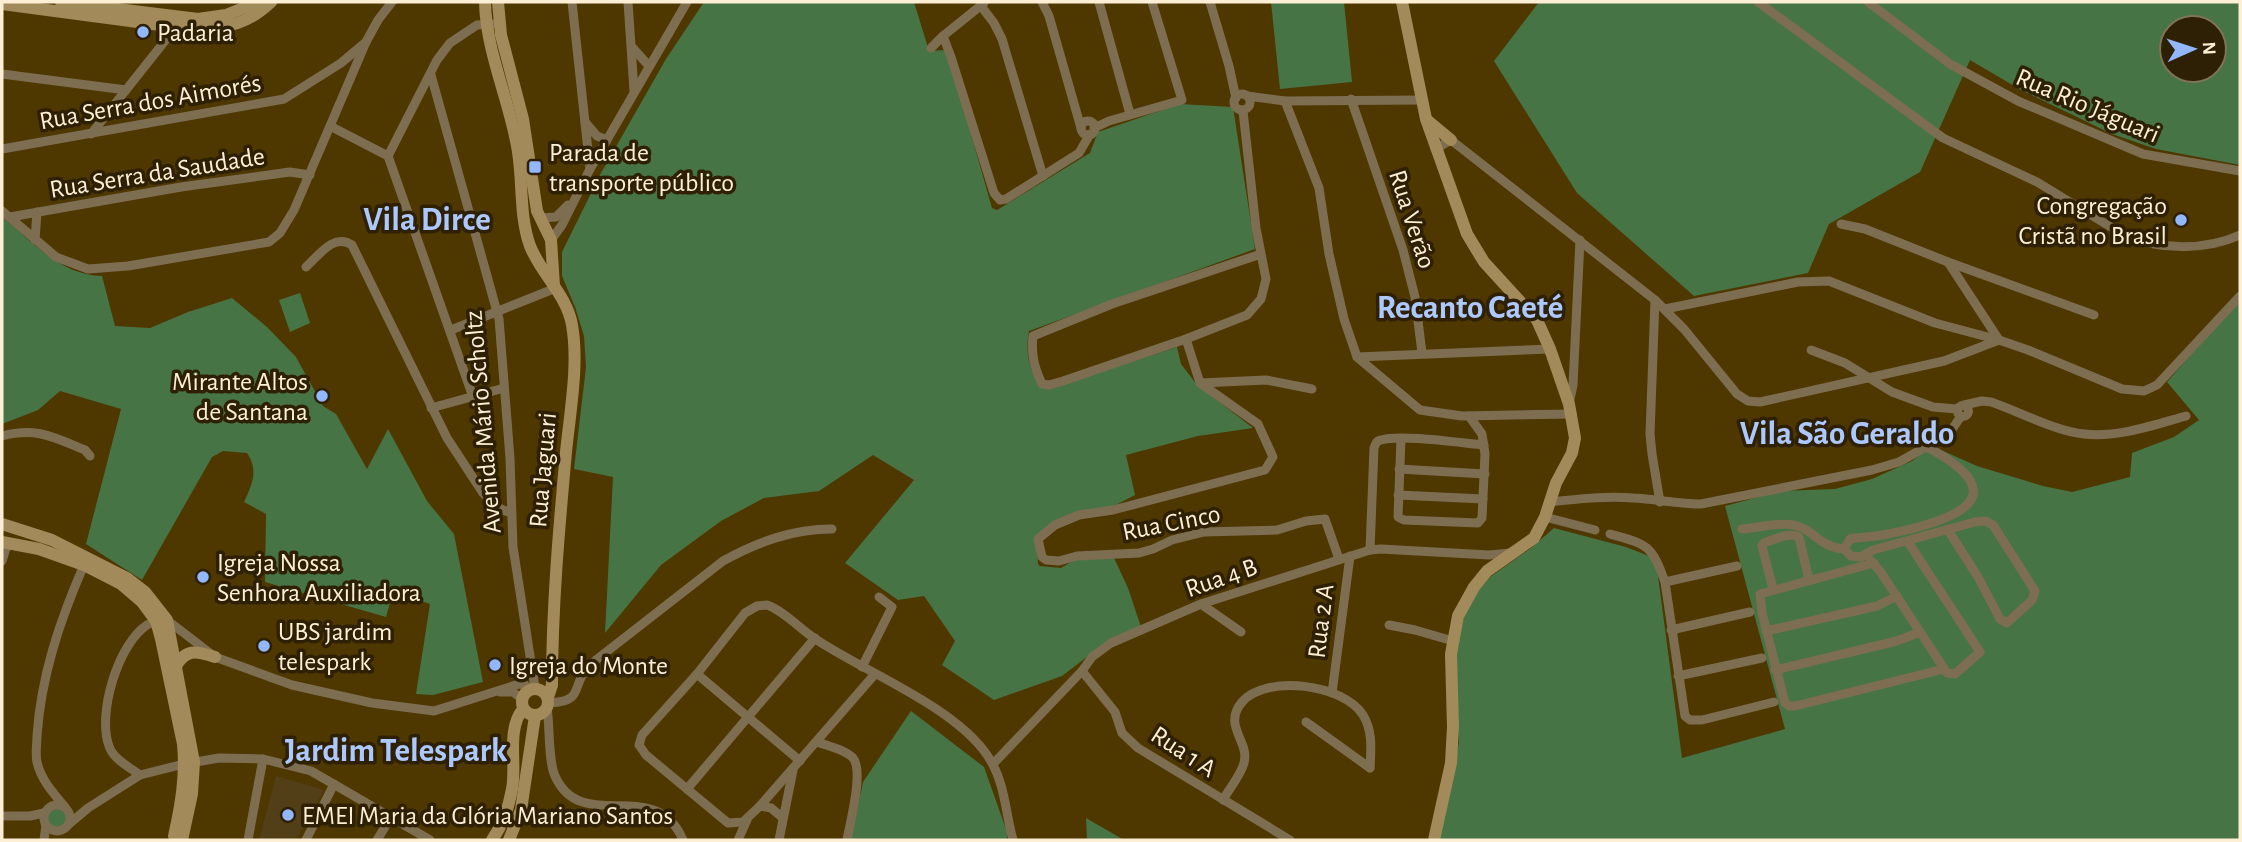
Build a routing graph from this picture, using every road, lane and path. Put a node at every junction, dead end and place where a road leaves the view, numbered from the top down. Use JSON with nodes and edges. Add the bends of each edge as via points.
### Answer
{"nodes":[{"id":1,"x":61,"y":2,"type":"edge"},
{"id":2,"x":256,"y":2,"type":"edge"},
{"id":3,"x":271,"y":2,"type":"edge"},
{"id":4,"x":392,"y":2,"type":"edge"},
{"id":5,"x":485,"y":2,"type":"edge"},
{"id":6,"x":498,"y":2,"type":"edge"},
{"id":7,"x":572,"y":2,"type":"edge"},
{"id":8,"x":628,"y":2,"type":"edge"},
{"id":9,"x":680,"y":2,"type":"edge"},
{"id":10,"x":687,"y":2,"type":"edge"},
{"id":11,"x":1042,"y":2,"type":"edge"},
{"id":12,"x":1099,"y":2,"type":"edge"},
{"id":13,"x":1152,"y":2,"type":"edge"},
{"id":14,"x":1210,"y":2,"type":"edge"},
{"id":15,"x":1402,"y":2,"type":"edge"},
{"id":16,"x":1758,"y":2,"type":"edge"},
{"id":17,"x":1868,"y":2,"type":"edge"},
{"id":18,"x":2,"y":4,"type":"edge"},
{"id":19,"x":983,"y":4,"type":"edge"},
{"id":20,"x":681,"y":12,"type":"junction"},
{"id":21,"x":485,"y":24,"type":"junction"},
{"id":22,"x":499,"y":24,"type":"junction"},
{"id":23,"x":176,"y":27,"type":"junction"},
{"id":24,"x":943,"y":36,"type":"junction"},
{"id":25,"x":366,"y":42,"type":"junction"},
{"id":26,"x":632,"y":47,"type":"junction"},
{"id":27,"x":931,"y":48,"type":"dead end"},
{"id":28,"x":649,"y":66,"type":"junction"},
{"id":29,"x":2,"y":74,"type":"edge"},
{"id":30,"x":431,"y":75,"type":"junction"},
{"id":31,"x":125,"y":90,"type":"junction"},
{"id":32,"x":634,"y":92,"type":"junction"},
{"id":33,"x":1351,"y":99,"type":"junction"},
{"id":34,"x":1421,"y":100,"type":"junction"},
{"id":35,"x":1243,"y":101,"type":"junction"},
{"id":36,"x":1285,"y":101,"type":"junction"},
{"id":37,"x":1130,"y":114,"type":"junction"},
{"id":38,"x":1426,"y":119,"type":"junction"},
{"id":39,"x":584,"y":121,"type":"junction"},
{"id":40,"x":330,"y":126,"type":"junction"},
{"id":41,"x":1088,"y":128,"type":"junction"},
{"id":42,"x":91,"y":134,"type":"junction"},
{"id":43,"x":607,"y":140,"type":"junction"},
{"id":44,"x":1451,"y":140,"type":"junction"},
{"id":45,"x":2,"y":149,"type":"edge"},
{"id":46,"x":1466,"y":153,"type":"junction"},
{"id":47,"x":1437,"y":154,"type":"junction"},
{"id":48,"x":388,"y":156,"type":"junction"},
{"id":49,"x":590,"y":169,"type":"junction"},
{"id":50,"x":2240,"y":171,"type":"edge"},
{"id":51,"x":310,"y":175,"type":"junction"},
{"id":52,"x":1043,"y":176,"type":"junction"},
{"id":53,"x":578,"y":192,"type":"junction"},
{"id":54,"x":2,"y":211,"type":"edge"},
{"id":55,"x":37,"y":212,"type":"junction"},
{"id":56,"x":10,"y":217,"type":"junction"},
{"id":57,"x":540,"y":218,"type":"junction"},
{"id":58,"x":524,"y":224,"type":"junction"},
{"id":59,"x":1842,"y":224,"type":"dead end"},
{"id":60,"x":2240,"y":235,"type":"edge"},
{"id":61,"x":35,"y":240,"type":"junction"},
{"id":62,"x":551,"y":240,"type":"junction"},
{"id":63,"x":1580,"y":240,"type":"junction"},
{"id":64,"x":530,"y":244,"type":"junction"},
{"id":65,"x":1261,"y":254,"type":"junction"},
{"id":66,"x":1948,"y":262,"type":"junction"},
{"id":67,"x":306,"y":267,"type":"dead end"},
{"id":68,"x":555,"y":287,"type":"junction"},
{"id":69,"x":2240,"y":296,"type":"edge"},
{"id":70,"x":1656,"y":300,"type":"junction"},
{"id":71,"x":1665,"y":309,"type":"junction"},
{"id":72,"x":497,"y":311,"type":"junction"},
{"id":73,"x":2095,"y":315,"type":"dead end"},
{"id":74,"x":451,"y":330,"type":"junction"},
{"id":75,"x":1186,"y":339,"type":"junction"},
{"id":76,"x":1999,"y":340,"type":"junction"},
{"id":77,"x":1550,"y":349,"type":"junction"},
{"id":78,"x":1811,"y":350,"type":"dead end"},
{"id":79,"x":1422,"y":354,"type":"junction"},
{"id":80,"x":1357,"y":357,"type":"junction"},
{"id":81,"x":1871,"y":378,"type":"junction"},
{"id":82,"x":1200,"y":383,"type":"junction"},
{"id":83,"x":504,"y":388,"type":"junction"},
{"id":84,"x":1311,"y":388,"type":"dead end"},
{"id":85,"x":473,"y":397,"type":"junction"},
{"id":86,"x":431,"y":408,"type":"junction"},
{"id":87,"x":1571,"y":409,"type":"junction"},
{"id":88,"x":1963,"y":410,"type":"junction"},
{"id":89,"x":1469,"y":416,"type":"junction"},
{"id":90,"x":2186,"y":416,"type":"dead end"},
{"id":91,"x":2,"y":436,"type":"edge"},
{"id":92,"x":1401,"y":439,"type":"junction"},
{"id":93,"x":1484,"y":445,"type":"junction"},
{"id":94,"x":1927,"y":447,"type":"junction"},
{"id":95,"x":90,"y":456,"type":"dead end"},
{"id":96,"x":1399,"y":469,"type":"junction"},
{"id":97,"x":1485,"y":474,"type":"junction"},
{"id":98,"x":1398,"y":495,"type":"junction"},
{"id":99,"x":1483,"y":499,"type":"junction"},
{"id":100,"x":1549,"y":502,"type":"junction"},
{"id":101,"x":1660,"y":502,"type":"junction"},
{"id":102,"x":511,"y":513,"type":"junction"},
{"id":103,"x":1545,"y":517,"type":"junction"},
{"id":104,"x":6,"y":525,"type":"edge"},
{"id":105,"x":832,"y":528,"type":"dead end"},
{"id":106,"x":1742,"y":529,"type":"dead end"},
{"id":107,"x":1595,"y":530,"type":"dead end"},
{"id":108,"x":1948,"y":530,"type":"junction"},
{"id":109,"x":1610,"y":534,"type":"dead end"},
{"id":110,"x":5,"y":542,"type":"edge"},
{"id":111,"x":1908,"y":542,"type":"junction"},
{"id":112,"x":1844,"y":549,"type":"junction"},
{"id":113,"x":1370,"y":550,"type":"junction"},
{"id":114,"x":1515,"y":552,"type":"junction"},
{"id":115,"x":1864,"y":555,"type":"junction"},
{"id":116,"x":1350,"y":556,"type":"junction"},
{"id":117,"x":1339,"y":559,"type":"junction"},
{"id":118,"x":84,"y":560,"type":"junction"},
{"id":119,"x":2,"y":561,"type":"edge"},
{"id":120,"x":1874,"y":563,"type":"junction"},
{"id":121,"x":1737,"y":566,"type":"dead end"},
{"id":122,"x":1810,"y":580,"type":"junction"},
{"id":123,"x":1665,"y":582,"type":"junction"},
{"id":124,"x":1773,"y":589,"type":"junction"},
{"id":125,"x":1897,"y":596,"type":"junction"},
{"id":126,"x":879,"y":597,"type":"dead end"},
{"id":127,"x":1201,"y":604,"type":"junction"},
{"id":128,"x":1750,"y":612,"type":"dead end"},
{"id":129,"x":162,"y":620,"type":"junction"},
{"id":130,"x":1389,"y":625,"type":"dead end"},
{"id":131,"x":1671,"y":630,"type":"junction"},
{"id":132,"x":1766,"y":631,"type":"junction"},
{"id":133,"x":1241,"y":632,"type":"dead end"},
{"id":134,"x":1920,"y":632,"type":"junction"},
{"id":135,"x":814,"y":638,"type":"junction"},
{"id":136,"x":1452,"y":640,"type":"junction"},
{"id":137,"x":215,"y":657,"type":"junction"},
{"id":138,"x":1762,"y":658,"type":"dead end"},
{"id":139,"x":862,"y":667,"type":"junction"},
{"id":140,"x":175,"y":668,"type":"junction"},
{"id":141,"x":1944,"y":669,"type":"junction"},
{"id":142,"x":1775,"y":670,"type":"junction"},
{"id":143,"x":1082,"y":671,"type":"junction"},
{"id":144,"x":696,"y":674,"type":"junction"},
{"id":145,"x":875,"y":674,"type":"junction"},
{"id":146,"x":1678,"y":676,"type":"junction"},
{"id":147,"x":1332,"y":693,"type":"junction"},
{"id":148,"x":537,"y":701,"type":"junction"},
{"id":149,"x":1774,"y":702,"type":"dead end"},
{"id":150,"x":748,"y":718,"type":"junction"},
{"id":151,"x":1306,"y":722,"type":"dead end"},
{"id":152,"x":817,"y":742,"type":"junction"},
{"id":153,"x":263,"y":759,"type":"junction"},
{"id":154,"x":189,"y":763,"type":"junction"},
{"id":155,"x":993,"y":764,"type":"junction"},
{"id":156,"x":797,"y":765,"type":"junction"},
{"id":157,"x":140,"y":775,"type":"junction"},
{"id":158,"x":41,"y":776,"type":"junction"},
{"id":159,"x":334,"y":784,"type":"junction"},
{"id":160,"x":687,"y":789,"type":"junction"},
{"id":161,"x":1223,"y":800,"type":"junction"},
{"id":162,"x":760,"y":806,"type":"junction"},
{"id":163,"x":66,"y":808,"type":"junction"},
{"id":164,"x":88,"y":808,"type":"junction"},
{"id":165,"x":2,"y":816,"type":"edge"},
{"id":166,"x":391,"y":817,"type":"junction"},
{"id":167,"x":45,"y":818,"type":"junction"},
{"id":168,"x":783,"y":818,"type":"junction"},
{"id":169,"x":743,"y":822,"type":"junction"},
{"id":170,"x":65,"y":827,"type":"junction"},
{"id":171,"x":44,"y":840,"type":"edge"},
{"id":172,"x":54,"y":840,"type":"edge"},
{"id":173,"x":173,"y":840,"type":"edge"},
{"id":174,"x":182,"y":840,"type":"edge"},
{"id":175,"x":248,"y":840,"type":"edge"},
{"id":176,"x":306,"y":840,"type":"edge"},
{"id":177,"x":377,"y":840,"type":"edge"},
{"id":178,"x":430,"y":840,"type":"edge"},
{"id":179,"x":492,"y":840,"type":"edge"},
{"id":180,"x":509,"y":840,"type":"edge"},
{"id":181,"x":683,"y":840,"type":"edge"},
{"id":182,"x":738,"y":840,"type":"edge"},
{"id":183,"x":779,"y":840,"type":"edge"},
{"id":184,"x":847,"y":840,"type":"edge"},
{"id":185,"x":1013,"y":840,"type":"edge"},
{"id":186,"x":1290,"y":840,"type":"edge"},
{"id":187,"x":1434,"y":840,"type":"edge"}],
"edges":[{"from":1,"to":2,"type":"street","via":[[198,19],[226,15]]},
{"from":3,"to":23,"type":"street","via":[[257,16],[230,27]]},
{"from":4,"to":25,"type":"street","name":"Rua Serra dos Aimorés"},
{"from":5,"to":21,"type":"street","name":"Rua Jaguari"},
{"from":6,"to":22,"type":"street","name":"Rua Jaguari"},
{"from":7,"to":39,"type":"street"},
{"from":8,"to":26,"type":"street"},
{"from":9,"to":20,"type":"street"},
{"from":10,"to":20,"type":"street"},
{"from":11,"to":41,"type":"street","via":[[1076,106]]},
{"from":12,"to":37,"type":"street"},
{"from":13,"to":37,"type":"street","via":[[1182,100]]},
{"from":14,"to":35,"type":"street"},
{"from":15,"to":34,"type":"street"},
{"from":16,"to":60,"type":"street","via":[[1949,141],[2037,182],[2123,235],[2190,246]]},
{"from":17,"to":50,"type":"street","name":"Rua Rio Jáguari","via":[[1965,73],[2018,101],[2143,154]]},
{"from":18,"to":23,"type":"street"},
{"from":19,"to":24,"type":"street"},
{"from":19,"to":52,"type":"street","via":[[1002,39]]},
{"from":20,"to":28,"type":"street"},
{"from":21,"to":22,"type":"street"},
{"from":21,"to":30,"type":"street","via":[[450,43]]},
{"from":21,"to":58,"type":"street","name":"Rua Jaguari","via":[[517,142]]},
{"from":22,"to":57,"type":"street","name":"Rua Jaguari","via":[[523,119]]},
{"from":23,"to":31,"type":"street"},
{"from":24,"to":27,"type":"street"},
{"from":24,"to":52,"type":"street","via":[[997,198],[1003,200]]},
{"from":25,"to":40,"type":"street"},
{"from":25,"to":42,"type":"street","name":"Rua Serra dos Aimorés","via":[[284,99]]},
{"from":26,"to":28,"type":"street"},
{"from":26,"to":32,"type":"street"},
{"from":28,"to":32,"type":"street"},
{"from":29,"to":31,"type":"street"},
{"from":30,"to":48,"type":"street"},
{"from":30,"to":72,"type":"street","name":"Avenida Mário Scholtz"},
{"from":31,"to":42,"type":"street"},
{"from":32,"to":43,"type":"street"},
{"from":33,"to":34,"type":"street"},
{"from":33,"to":36,"type":"street"},
{"from":33,"to":79,"type":"street","name":"Rua Verão","via":[[1403,250]]},
{"from":34,"to":38,"type":"street"},
{"from":35,"to":36,"type":"street"},
{"from":35,"to":65,"type":"street"},
{"from":36,"to":80,"type":"street","via":[[1319,188],[1329,254]]},
{"from":37,"to":41,"type":"street"},
{"from":38,"to":44,"type":"street"},
{"from":38,"to":47,"type":"street"},
{"from":39,"to":43,"type":"street"},
{"from":39,"to":49,"type":"street"},
{"from":40,"to":48,"type":"street"},
{"from":40,"to":51,"type":"street"},
{"from":41,"to":52,"type":"street","via":[[1079,153]]},
{"from":42,"to":45,"type":"street","name":"Rua Serra dos Aimorés"},
{"from":43,"to":49,"type":"street"},
{"from":44,"to":46,"type":"street"},
{"from":44,"to":47,"type":"street"},
{"from":46,"to":47,"type":"street","via":[[1451,148]]},
{"from":46,"to":63,"type":"street"},
{"from":47,"to":77,"type":"street","via":[[1471,243],[1531,312]]},
{"from":48,"to":74,"type":"street"},
{"from":49,"to":53,"type":"street"},
{"from":51,"to":55,"type":"street","name":"Rua Serra da Saudade","via":[[290,172],[208,183]]},
{"from":51,"to":61,"type":"street","via":[[280,233],[269,242],[97,270],[62,260]]},
{"from":53,"to":57,"type":"street","via":[[556,217]]},
{"from":53,"to":62,"type":"street"},
{"from":54,"to":56,"type":"street"},
{"from":55,"to":56,"type":"street","name":"Rua Serra da Saudade"},
{"from":55,"to":61,"type":"street"},
{"from":56,"to":61,"type":"street"},
{"from":57,"to":58,"type":"street"},
{"from":57,"to":62,"type":"street","name":"Rua Jaguari"},
{"from":58,"to":64,"type":"street","name":"Rua Jaguari"},
{"from":59,"to":66,"type":"street"},
{"from":62,"to":64,"type":"street","via":[[536,247]]},
{"from":62,"to":68,"type":"street","name":"Rua Jaguari"},
{"from":63,"to":70,"type":"street"},
{"from":63,"to":87,"type":"street"},
{"from":64,"to":68,"type":"street","name":"Rua Jaguari"},
{"from":65,"to":75,"type":"street","via":[[1266,279],[1261,299],[1247,315]]},
{"from":65,"to":75,"type":"street","via":[[1033,336],[1031,352],[1042,384],[1049,385]]},
{"from":66,"to":73,"type":"street"},
{"from":66,"to":76,"type":"street"},
{"from":67,"to":86,"type":"street","via":[[335,241],[352,245]]},
{"from":68,"to":72,"type":"street"},
{"from":68,"to":148,"type":"street","name":"Rua Jaguari","via":[[572,324],[574,366],[555,589],[552,685]]},
{"from":69,"to":76,"type":"street","via":[[2164,379],[2144,391],[2106,384]]},
{"from":70,"to":71,"type":"street"},
{"from":70,"to":101,"type":"street","via":[[1650,443]]},
{"from":71,"to":76,"type":"street","via":[[1798,282],[1829,281],[1936,323]]},
{"from":71,"to":81,"type":"street","via":[[1748,401]]},
{"from":72,"to":74,"type":"street"},
{"from":72,"to":83,"type":"street","name":"Avenida Mário Scholtz"},
{"from":74,"to":85,"type":"street"},
{"from":75,"to":82,"type":"street"},
{"from":76,"to":81,"type":"street","via":[[1944,361]]},
{"from":77,"to":79,"type":"street"},
{"from":77,"to":87,"type":"street"},
{"from":78,"to":81,"type":"street"},
{"from":79,"to":80,"type":"street"},
{"from":80,"to":89,"type":"street","via":[[1420,410]]},
{"from":81,"to":88,"type":"street","via":[[1921,403]]},
{"from":82,"to":84,"type":"street","via":[[1266,380]]},
{"from":82,"to":117,"type":"street","name":"Rua Cinco","via":[[1258,424],[1273,457],[1265,470],[1079,515],[1038,539],[1042,557],[1059,561],[1139,553],[1204,532],[1277,530],[1325,519]]},
{"from":83,"to":85,"type":"street"},
{"from":83,"to":102,"type":"street","name":"Avenida Mário Scholtz"},
{"from":85,"to":86,"type":"street"},
{"from":86,"to":102,"type":"street","via":[[483,493],[496,507]]},
{"from":87,"to":89,"type":"street"},
{"from":87,"to":100,"type":"street","via":[[1574,448]]},
{"from":88,"to":90,"type":"street","via":[[1979,401],[1992,402],[2086,435]]},
{"from":88,"to":94,"type":"street","via":[[1953,430]]},
{"from":89,"to":93,"type":"street"},
{"from":91,"to":95,"type":"street","via":[[43,433]]},
{"from":92,"to":93,"type":"street"},
{"from":92,"to":96,"type":"street"},
{"from":92,"to":113,"type":"street","via":[[1380,440],[1374,448]]},
{"from":93,"to":97,"type":"street"},
{"from":94,"to":101,"type":"street","via":[[1872,470],[1713,503]]},
{"from":94,"to":112,"type":"street","via":[[1970,478],[1973,495],[1963,510],[1902,531],[1850,539]]},
{"from":96,"to":97,"type":"street"},
{"from":96,"to":98,"type":"street"},
{"from":97,"to":99,"type":"street"},
{"from":98,"to":99,"type":"street"},
{"from":98,"to":99,"type":"street","via":[[1401,519],[1474,523],[1482,518]]},
{"from":100,"to":101,"type":"street","via":[[1609,497]]},
{"from":100,"to":103,"type":"street"},
{"from":102,"to":148,"type":"street","name":"Avenida Mário Scholtz"},
{"from":103,"to":107,"type":"street"},
{"from":103,"to":114,"type":"street","via":[[1534,538]]},
{"from":104,"to":110,"type":"street","via":[[11,534]]},
{"from":104,"to":118,"type":"street","via":[[52,540]]},
{"from":105,"to":148,"type":"street","via":[[789,533],[723,561],[587,667],[570,699]]},
{"from":106,"to":112,"type":"street","via":[[1791,524],[1828,546]]},
{"from":108,"to":108,"type":"street","via":[[2000,619],[2007,623],[2032,600],[2034,587],[1993,525],[1979,521]]},
{"from":108,"to":111,"type":"street"},
{"from":109,"to":123,"type":"street","via":[[1646,546]]},
{"from":110,"to":118,"type":"street"},
{"from":110,"to":119,"type":"street"},
{"from":111,"to":115,"type":"street"},
{"from":111,"to":141,"type":"street","via":[[1980,652],[1955,674]]},
{"from":112,"to":115,"type":"street","via":[[1854,558]]},
{"from":113,"to":114,"type":"street","name":"Rua 4 B"},
{"from":113,"to":116,"type":"street","name":"Rua 4 B"},
{"from":114,"to":136,"type":"street","via":[[1474,587],[1458,616]]},
{"from":115,"to":120,"type":"street"},
{"from":116,"to":117,"type":"street","name":"Rua 4 B"},
{"from":116,"to":147,"type":"street","name":"Rua 2 A"},
{"from":117,"to":127,"type":"street","name":"Rua 4 B"},
{"from":118,"to":129,"type":"street","via":[[138,585]]},
{"from":118,"to":158,"type":"street","via":[[63,612],[43,687],[36,760]]},
{"from":120,"to":122,"type":"street"},
{"from":120,"to":125,"type":"street"},
{"from":121,"to":123,"type":"street"},
{"from":122,"to":124,"type":"street"},
{"from":122,"to":124,"type":"street","via":[[1799,537],[1788,536],[1762,546]]},
{"from":123,"to":131,"type":"street"},
{"from":124,"to":132,"type":"street","via":[[1759,596]]},
{"from":125,"to":132,"type":"street","via":[[1877,606]]},
{"from":125,"to":134,"type":"street"},
{"from":126,"to":139,"type":"street","via":[[892,607]]},
{"from":127,"to":133,"type":"street"},
{"from":127,"to":143,"type":"street","name":"Rua 4 B","via":[[1111,643]]},
{"from":128,"to":131,"type":"street"},
{"from":129,"to":137,"type":"street"},
{"from":129,"to":140,"type":"street"},
{"from":129,"to":154,"type":"street"},
{"from":129,"to":157,"type":"street","via":[[144,626],[129,645],[109,690],[108,746],[118,760]]},
{"from":130,"to":136,"type":"street"},
{"from":131,"to":146,"type":"street"},
{"from":132,"to":142,"type":"street"},
{"from":134,"to":141,"type":"street"},
{"from":134,"to":142,"type":"street"},
{"from":135,"to":139,"type":"street"},
{"from":135,"to":144,"type":"street","via":[[772,607],[757,606],[745,613]]},
{"from":135,"to":150,"type":"street"},
{"from":136,"to":187,"type":"street","via":[[1451,763]]},
{"from":137,"to":140,"type":"street","via":[[192,652],[180,658]]},
{"from":137,"to":148,"type":"street","via":[[292,685],[372,703],[434,711],[519,684],[526,685]]},
{"from":138,"to":146,"type":"street"},
{"from":139,"to":145,"type":"street"},
{"from":140,"to":154,"type":"street"},
{"from":141,"to":142,"type":"street","via":[[1791,706],[1784,701]]},
{"from":143,"to":155,"type":"street","name":"Rua 4 B"},
{"from":143,"to":161,"type":"street","name":"Rua 1 A","via":[[1115,712],[1122,733],[1138,748]]},
{"from":144,"to":150,"type":"street"},
{"from":144,"to":160,"type":"street","via":[[642,735],[639,745]]},
{"from":145,"to":152,"type":"street"},
{"from":145,"to":155,"type":"street","via":[[960,726]]},
{"from":146,"to":149,"type":"street","via":[[1683,711],[1690,720]]},
{"from":147,"to":151,"type":"street","via":[[1363,715],[1371,745],[1370,768]]},
{"from":147,"to":161,"type":"street","via":[[1306,686],[1266,687],[1242,702],[1234,726],[1244,763]]},
{"from":148,"to":179,"type":"street","via":[[516,721],[512,788]]},
{"from":148,"to":180,"type":"street","via":[[521,810]]},
{"from":148,"to":181,"type":"street","via":[[551,734],[553,772],[569,796],[588,805],[654,810],[676,825]]},
{"from":150,"to":156,"type":"street"},
{"from":150,"to":160,"type":"street"},
{"from":152,"to":156,"type":"street"},
{"from":152,"to":184,"type":"street","via":[[856,762]]},
{"from":153,"to":154,"type":"street"},
{"from":153,"to":159,"type":"street","via":[[311,771]]},
{"from":153,"to":175,"type":"street"},
{"from":154,"to":157,"type":"street"},
{"from":154,"to":173,"type":"street"},
{"from":154,"to":174,"type":"street","via":[[192,794]]},
{"from":155,"to":185,"type":"street"},
{"from":156,"to":162,"type":"street"},
{"from":156,"to":168,"type":"street"},
{"from":157,"to":164,"type":"street"},
{"from":158,"to":163,"type":"street"},
{"from":158,"to":167,"type":"street"},
{"from":159,"to":166,"type":"street"},
{"from":159,"to":176,"type":"street"},
{"from":160,"to":169,"type":"street","via":[[728,822]]},
{"from":161,"to":186,"type":"street","name":"Rua 1 A"},
{"from":162,"to":168,"type":"street"},
{"from":162,"to":169,"type":"street"},
{"from":163,"to":164,"type":"street"},
{"from":163,"to":167,"type":"street","via":[[53,805]]},
{"from":163,"to":170,"type":"street","via":[[70,816]]},
{"from":164,"to":170,"type":"street"},
{"from":165,"to":167,"type":"street"},
{"from":166,"to":177,"type":"street"},
{"from":166,"to":178,"type":"street"},
{"from":167,"to":170,"type":"street","via":[[54,831]]},
{"from":167,"to":171,"type":"street"},
{"from":168,"to":183,"type":"street"},
{"from":169,"to":182,"type":"street"},
{"from":170,"to":172,"type":"street"}]}
